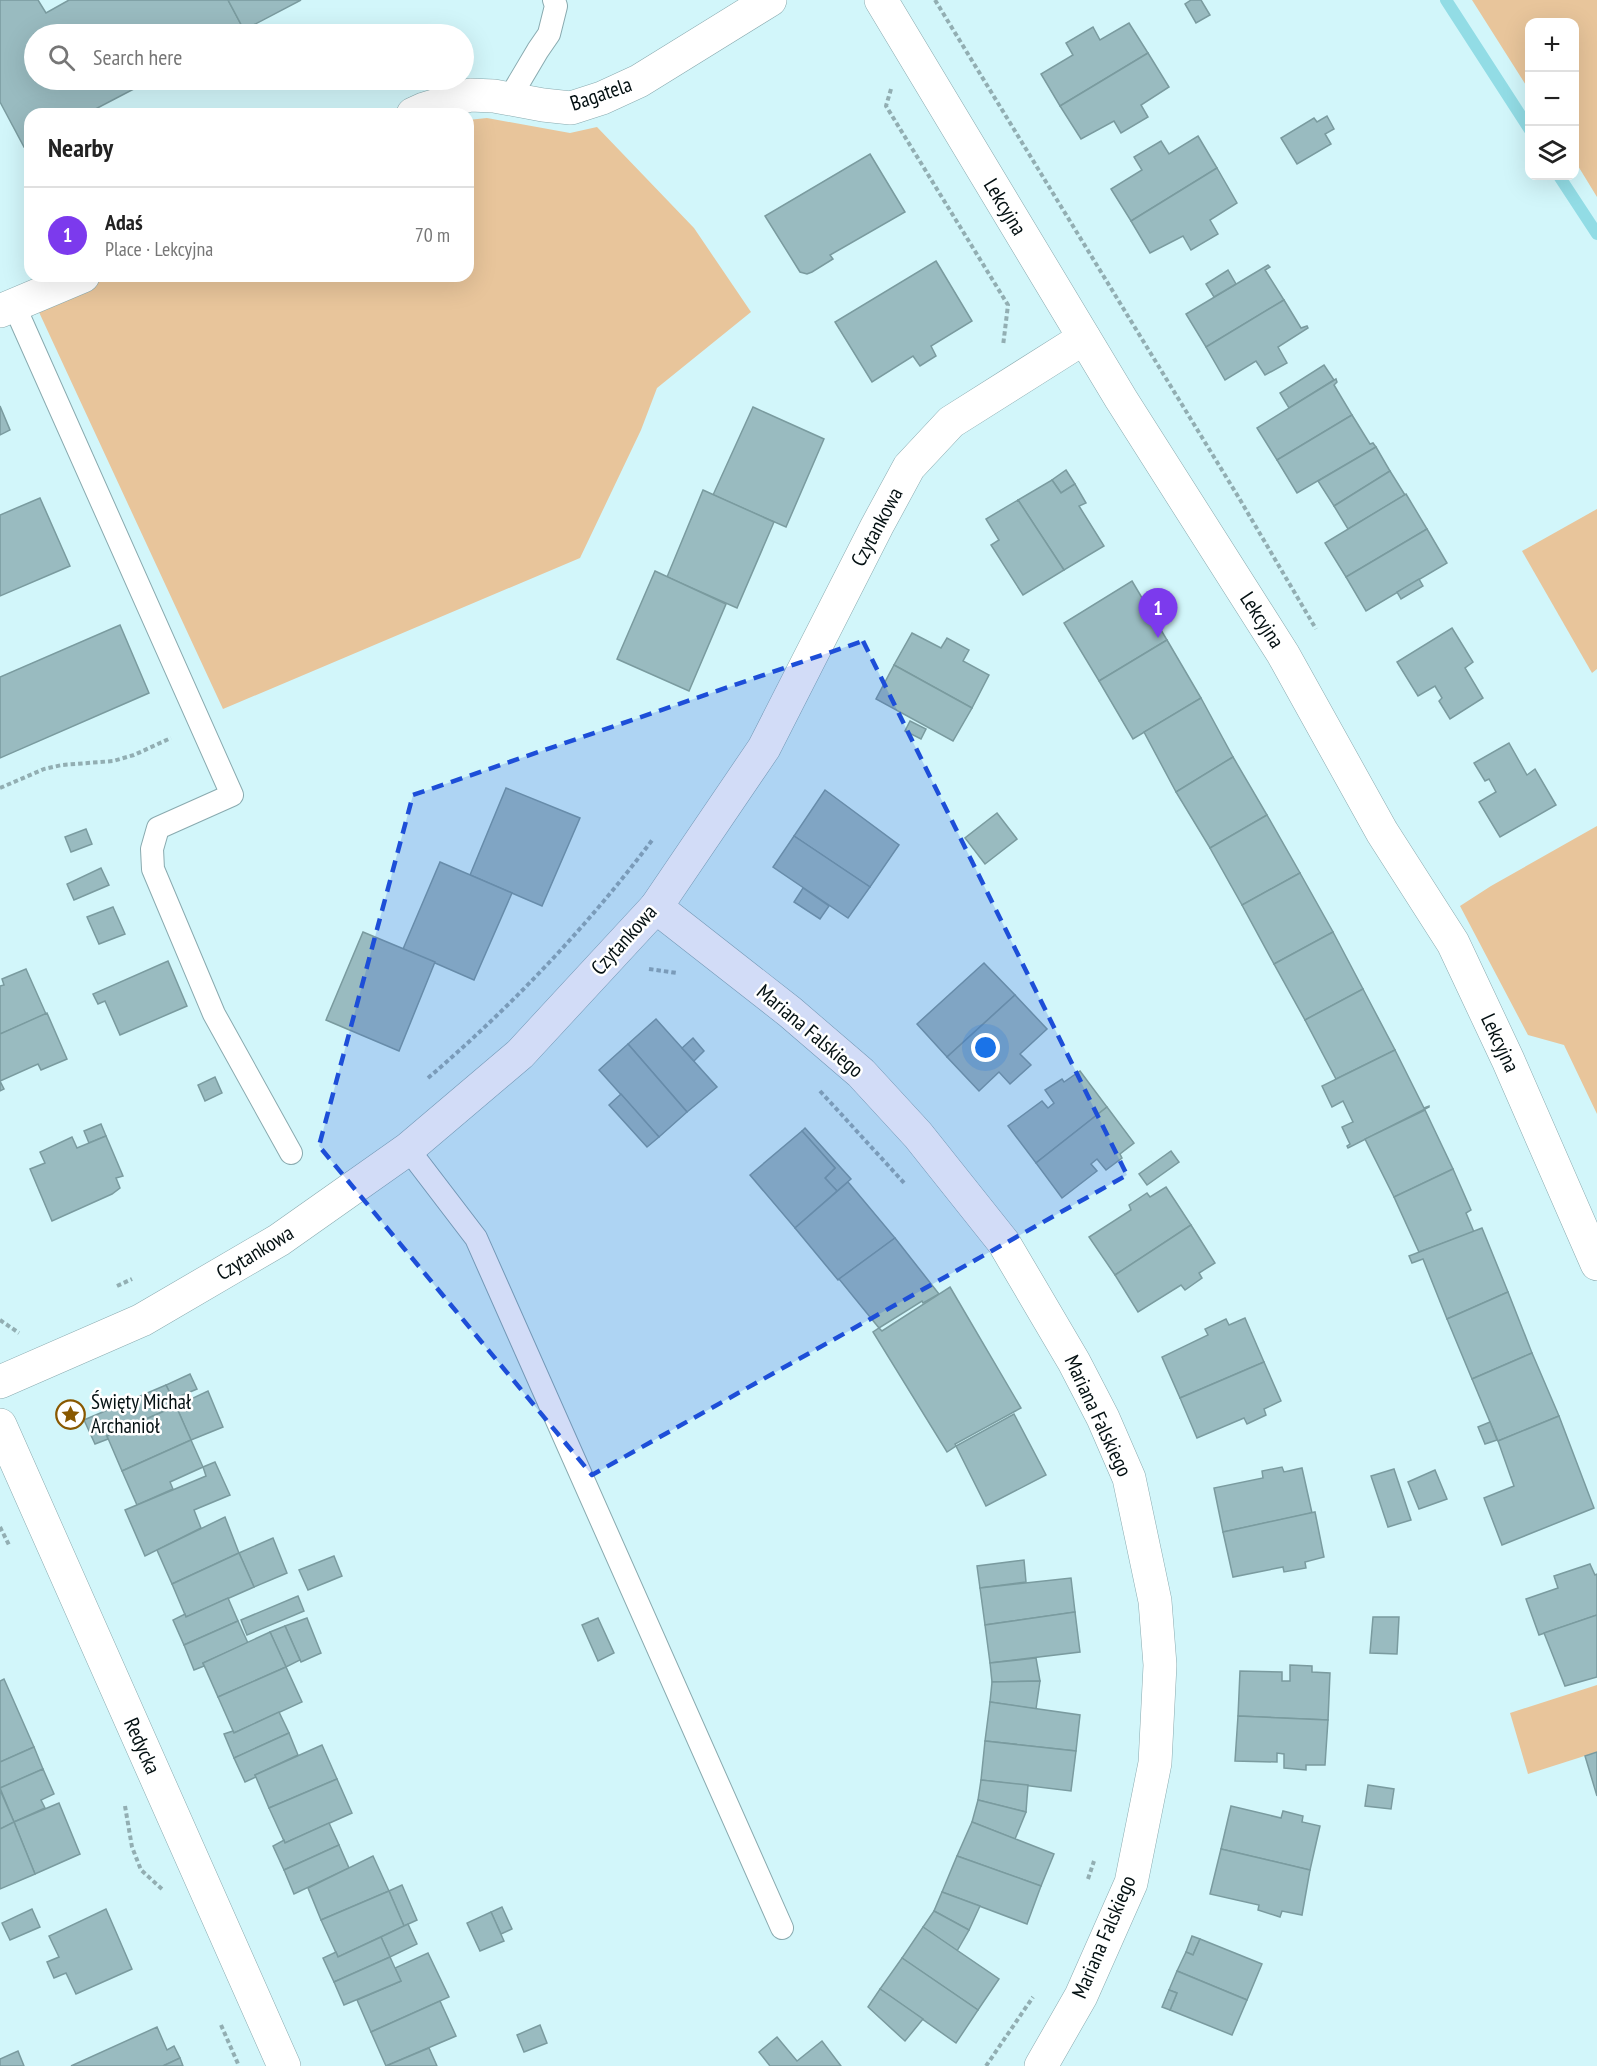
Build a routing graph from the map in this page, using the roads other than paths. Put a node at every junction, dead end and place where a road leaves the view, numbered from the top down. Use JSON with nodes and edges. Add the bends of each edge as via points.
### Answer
{"nodes":[{"id":1,"x":554,"y":0,"type":"edge"},
{"id":2,"x":770,"y":0,"type":"edge"},
{"id":3,"x":880,"y":0,"type":"edge"},
{"id":4,"x":509,"y":99,"type":"junction"},
{"id":5,"x":427,"y":108,"type":"edge"},
{"id":6,"x":69,"y":282,"type":"edge"},
{"id":7,"x":7,"y":308,"type":"edge"},
{"id":8,"x":1083,"y":338,"type":"junction"},
{"id":9,"x":656,"y":907,"type":"junction"},
{"id":10,"x":408,"y":1149,"type":"junction"},
{"id":11,"x":291,"y":1153,"type":"dead end"},
{"id":12,"x":1597,"y":1264,"type":"edge"},
{"id":13,"x":0,"y":1383,"type":"edge"},
{"id":14,"x":0,"y":1425,"type":"edge"},
{"id":15,"x":782,"y":1928,"type":"dead end"},
{"id":16,"x":284,"y":2066,"type":"edge"},
{"id":17,"x":1041,"y":2066,"type":"edge"}],
"edges":[{"from":1,"to":4,"type":"lane","via":[[549,34]]},
{"from":2,"to":4,"type":"street","name":"Bagatela","via":[[639,81],[602,98],[571,108]]},
{"from":3,"to":8,"type":"street","name":"Lekcyjna"},
{"from":4,"to":5,"type":"street","name":"Bagatela","via":[[470,95]]},
{"from":6,"to":7,"type":"street"},
{"from":7,"to":11,"type":"lane","via":[[232,795],[158,828],[152,849],[153,869],[214,1014]]},
{"from":8,"to":9,"type":"street","name":"Czytankowa","via":[[951,422],[909,467],[764,748]]},
{"from":8,"to":12,"type":"street","name":"Lekcyjna","via":[[1283,654],[1382,832],[1453,943]]},
{"from":9,"to":10,"type":"street","name":"Czytankowa","via":[[520,1054]]},
{"from":9,"to":17,"type":"street","name":"Mariana Falskiego","via":[[861,1073],[918,1135],[1004,1243],[1074,1362],[1129,1478],[1155,1601],[1160,1665],[1155,1763],[1131,1883],[1081,1996]]},
{"from":10,"to":13,"type":"street","name":"Czytankowa","via":[[279,1240],[142,1320]]},
{"from":10,"to":15,"type":"lane","via":[[476,1238]]},
{"from":14,"to":16,"type":"street","name":"Redycka"}]}
